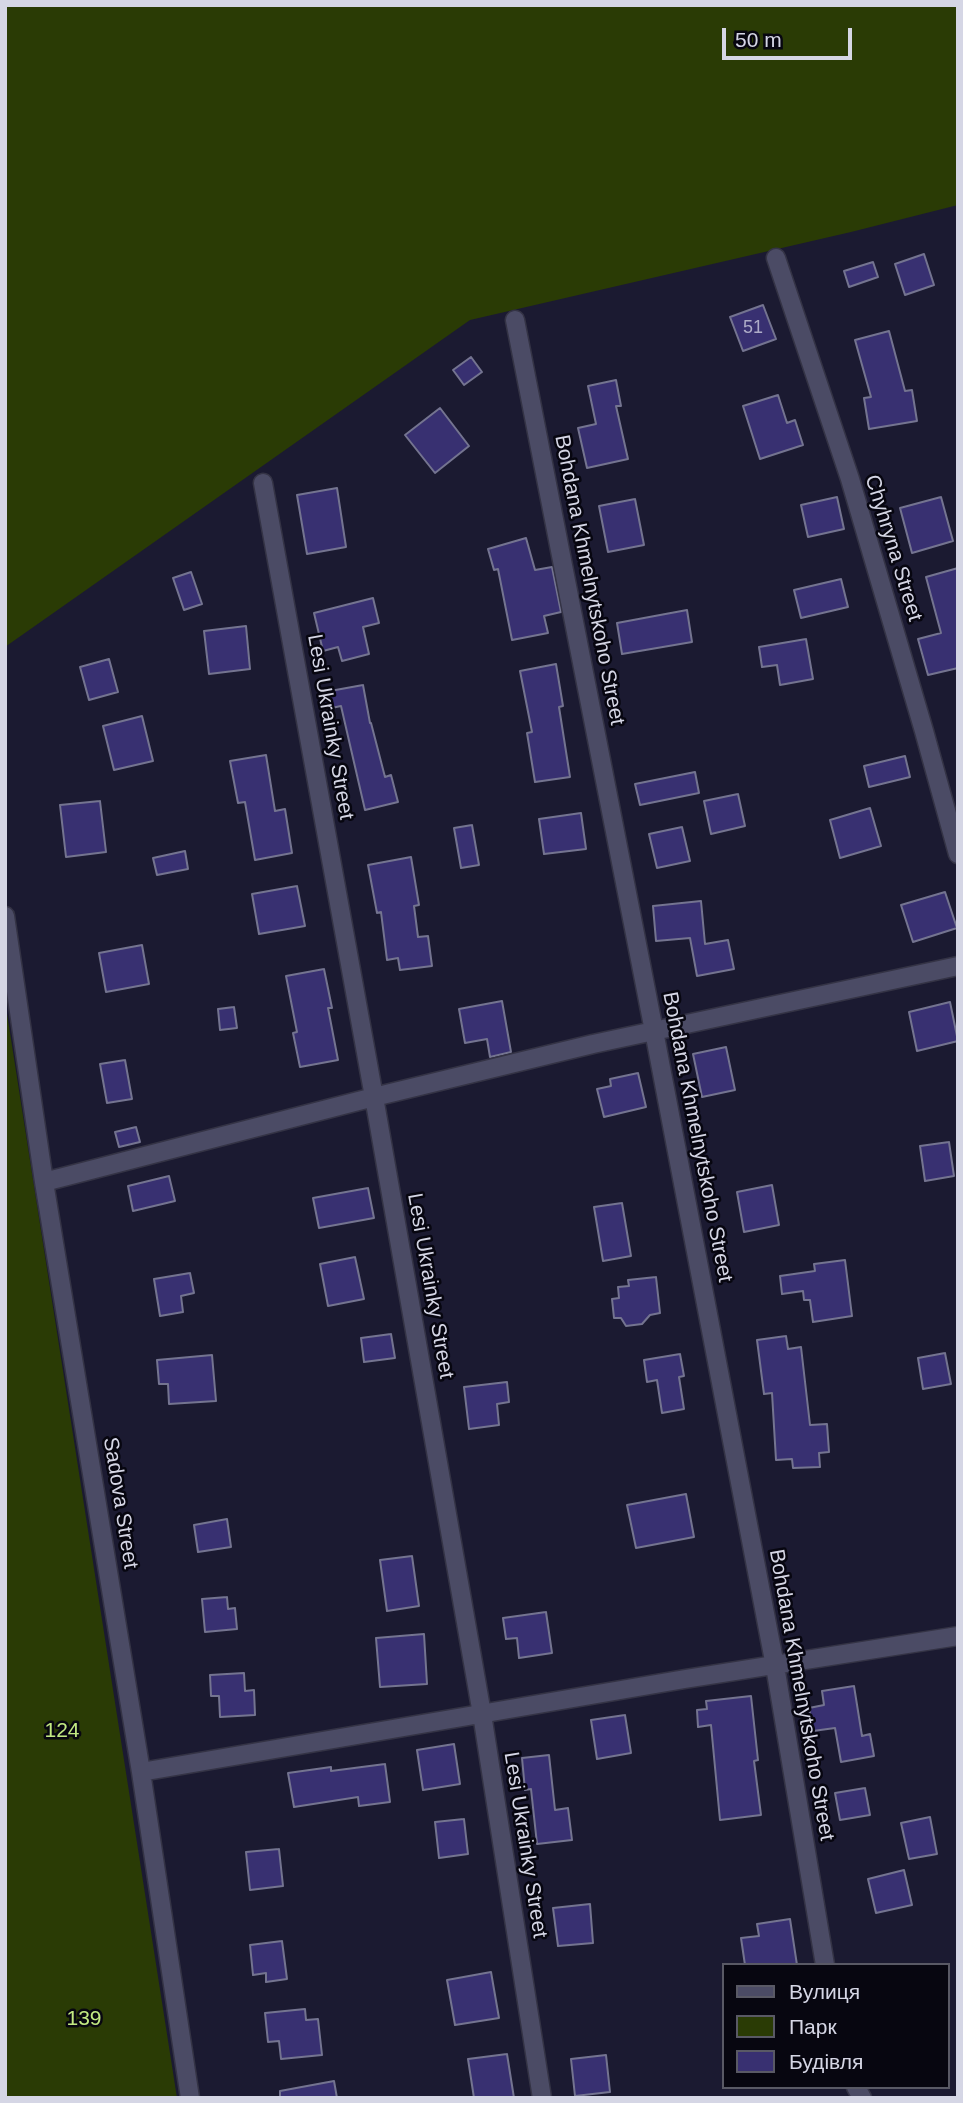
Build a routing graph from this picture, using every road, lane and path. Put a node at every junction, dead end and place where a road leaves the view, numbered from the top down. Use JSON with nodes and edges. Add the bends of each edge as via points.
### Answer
{"nodes":[{"id":1,"x":776,"y":258,"type":"dead end"},
{"id":2,"x":515,"y":320,"type":"dead end"},
{"id":3,"x":263,"y":483,"type":"dead end"},
{"id":4,"x":958,"y":854,"type":"edge"},
{"id":5,"x":5,"y":916,"type":"edge"},
{"id":6,"x":958,"y":966,"type":"edge"},
{"id":7,"x":654,"y":1031,"type":"junction"},
{"id":8,"x":374,"y":1097,"type":"junction"},
{"id":9,"x":44,"y":1182,"type":"junction"},
{"id":10,"x":958,"y":1636,"type":"edge"},
{"id":11,"x":775,"y":1666,"type":"junction"},
{"id":12,"x":481,"y":1714,"type":"junction"},
{"id":13,"x":141,"y":1772,"type":"junction"},
{"id":14,"x":825,"y":1963,"type":"edge"},
{"id":15,"x":191,"y":2098,"type":"edge"},
{"id":16,"x":542,"y":2098,"type":"edge"}],
"edges":[{"from":1,"to":4,"type":"street","name":"Chyhryna Street","via":[[850,479]]},
{"from":2,"to":7,"type":"street","name":"Bohdana Khmelnytskoho Street"},
{"from":3,"to":8,"type":"street","name":"Lesi Ukrainky Street"},
{"from":5,"to":9,"type":"street","name":"Sadova Street"},
{"from":6,"to":7,"type":"street"},
{"from":7,"to":8,"type":"street"},
{"from":7,"to":11,"type":"street","name":"Bohdana Khmelnytskoho Street"},
{"from":8,"to":9,"type":"street"},
{"from":8,"to":12,"type":"street","name":"Lesi Ukrainky Street"},
{"from":9,"to":13,"type":"street","name":"Sadova Street"},
{"from":10,"to":11,"type":"street"},
{"from":11,"to":12,"type":"street"},
{"from":11,"to":14,"type":"street","name":"Bohdana Khmelnytskoho Street"},
{"from":12,"to":13,"type":"street"},
{"from":12,"to":16,"type":"street","name":"Lesi Ukrainky Street"},
{"from":13,"to":15,"type":"street","name":"Sadova Street"}]}
